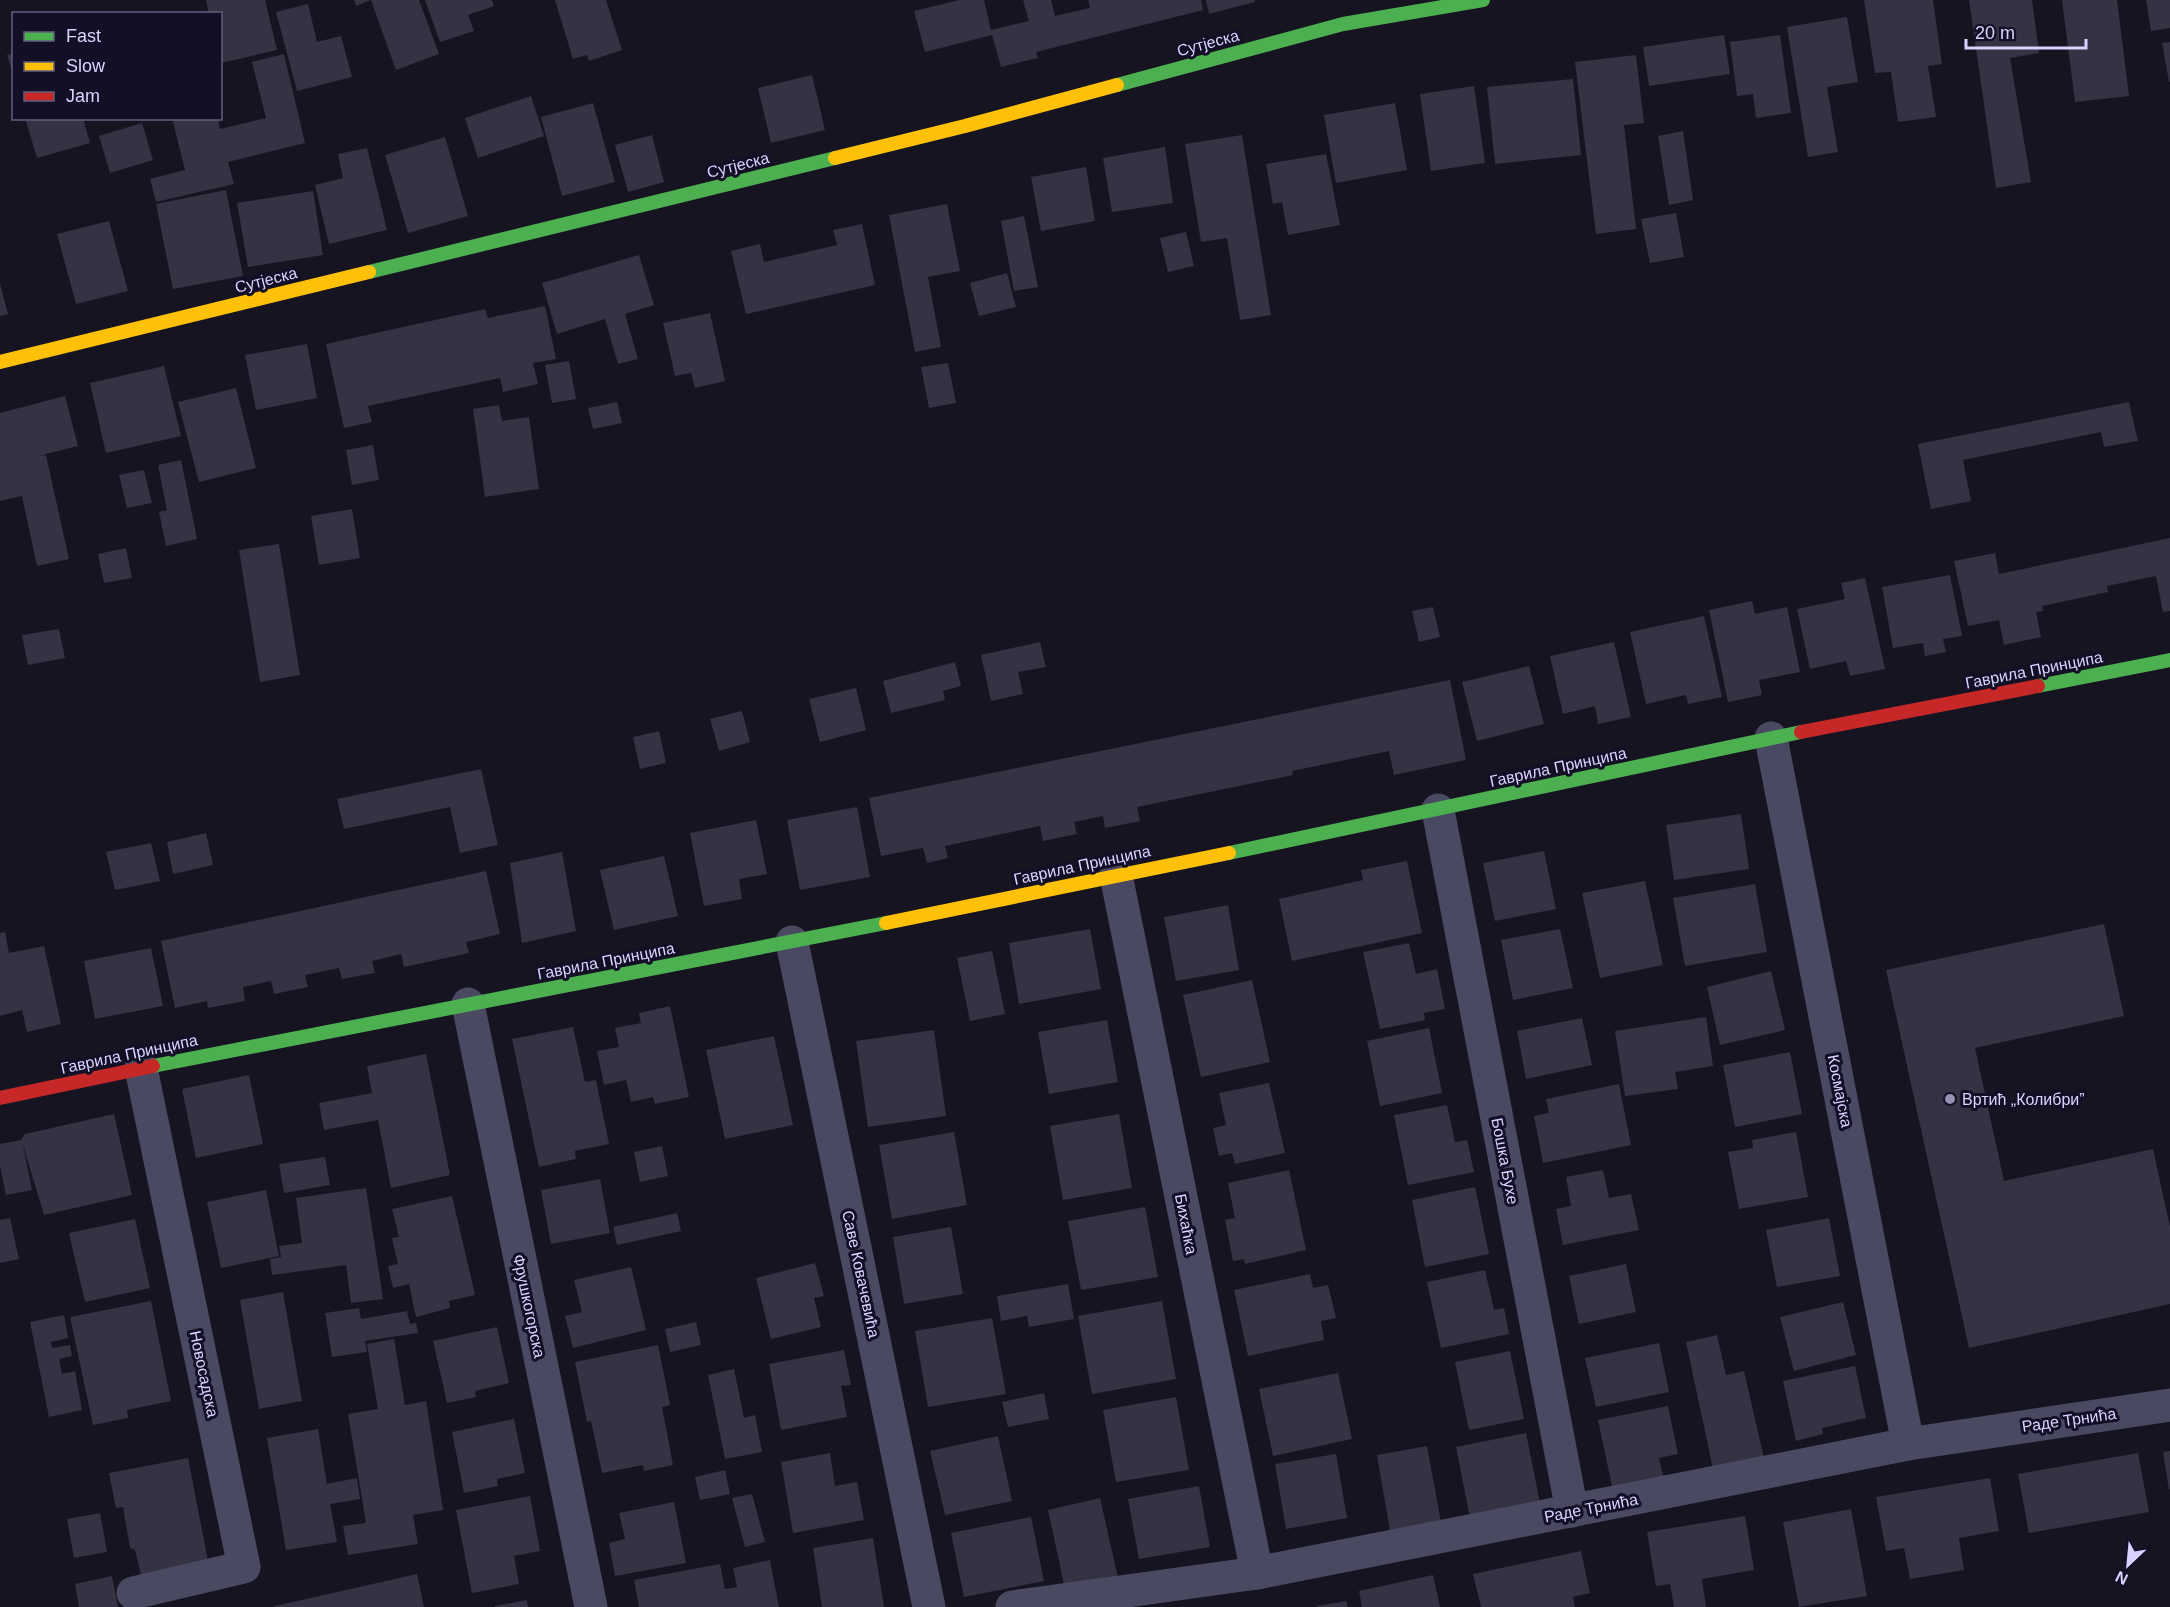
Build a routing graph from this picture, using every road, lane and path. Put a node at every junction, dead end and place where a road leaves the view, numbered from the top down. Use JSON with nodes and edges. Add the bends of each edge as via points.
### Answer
{"nodes":[{"id":1,"x":1483,"y":0,"type":"edge"},
{"id":2,"x":0,"y":362,"type":"edge"},
{"id":3,"x":2170,"y":660,"type":"edge"},
{"id":4,"x":1771,"y":738,"type":"junction"},
{"id":5,"x":1438,"y":810,"type":"junction"},
{"id":6,"x":1116,"y":875,"type":"junction"},
{"id":7,"x":792,"y":942,"type":"junction"},
{"id":8,"x":468,"y":1004,"type":"junction"},
{"id":9,"x":141,"y":1068,"type":"junction"},
{"id":10,"x":0,"y":1098,"type":"edge"},
{"id":11,"x":2170,"y":1405,"type":"edge"},
{"id":12,"x":1908,"y":1444,"type":"junction"},
{"id":13,"x":1572,"y":1511,"type":"junction"},
{"id":14,"x":1257,"y":1573,"type":"junction"},
{"id":15,"x":133,"y":1593,"type":"dead end"},
{"id":16,"x":591,"y":1607,"type":"edge"},
{"id":17,"x":929,"y":1607,"type":"edge"},
{"id":18,"x":1012,"y":1607,"type":"edge"}],
"edges":[{"from":1,"to":2,"type":"street","name":"Сутјеска","via":[[1343,24],[965,126]]},
{"from":3,"to":4,"type":"street","name":"Гаврила Принципа"},
{"from":4,"to":5,"type":"street","name":"Гаврила Принципа"},
{"from":4,"to":12,"type":"street","name":"Космајска"},
{"from":5,"to":6,"type":"street","name":"Гаврила Принципа"},
{"from":5,"to":13,"type":"street","name":"Бошка Бухе"},
{"from":6,"to":7,"type":"street","name":"Гаврила Принципа"},
{"from":6,"to":14,"type":"street","name":"Бихаћка"},
{"from":7,"to":8,"type":"street","name":"Гаврила Принципа"},
{"from":7,"to":17,"type":"street","name":"Саве Ковачевића"},
{"from":8,"to":9,"type":"street","name":"Гаврила Принципа"},
{"from":8,"to":16,"type":"street","name":"Фрушкогорска"},
{"from":9,"to":10,"type":"street","name":"Гаврила Принципа"},
{"from":9,"to":15,"type":"street","name":"Новосадска","via":[[244,1567]]},
{"from":11,"to":12,"type":"street","name":"Раде Трнића"},
{"from":12,"to":13,"type":"street","name":"Раде Трнића"},
{"from":13,"to":14,"type":"street","name":"Раде Трнића"},
{"from":14,"to":18,"type":"street","name":"Раде Трнића"}]}
